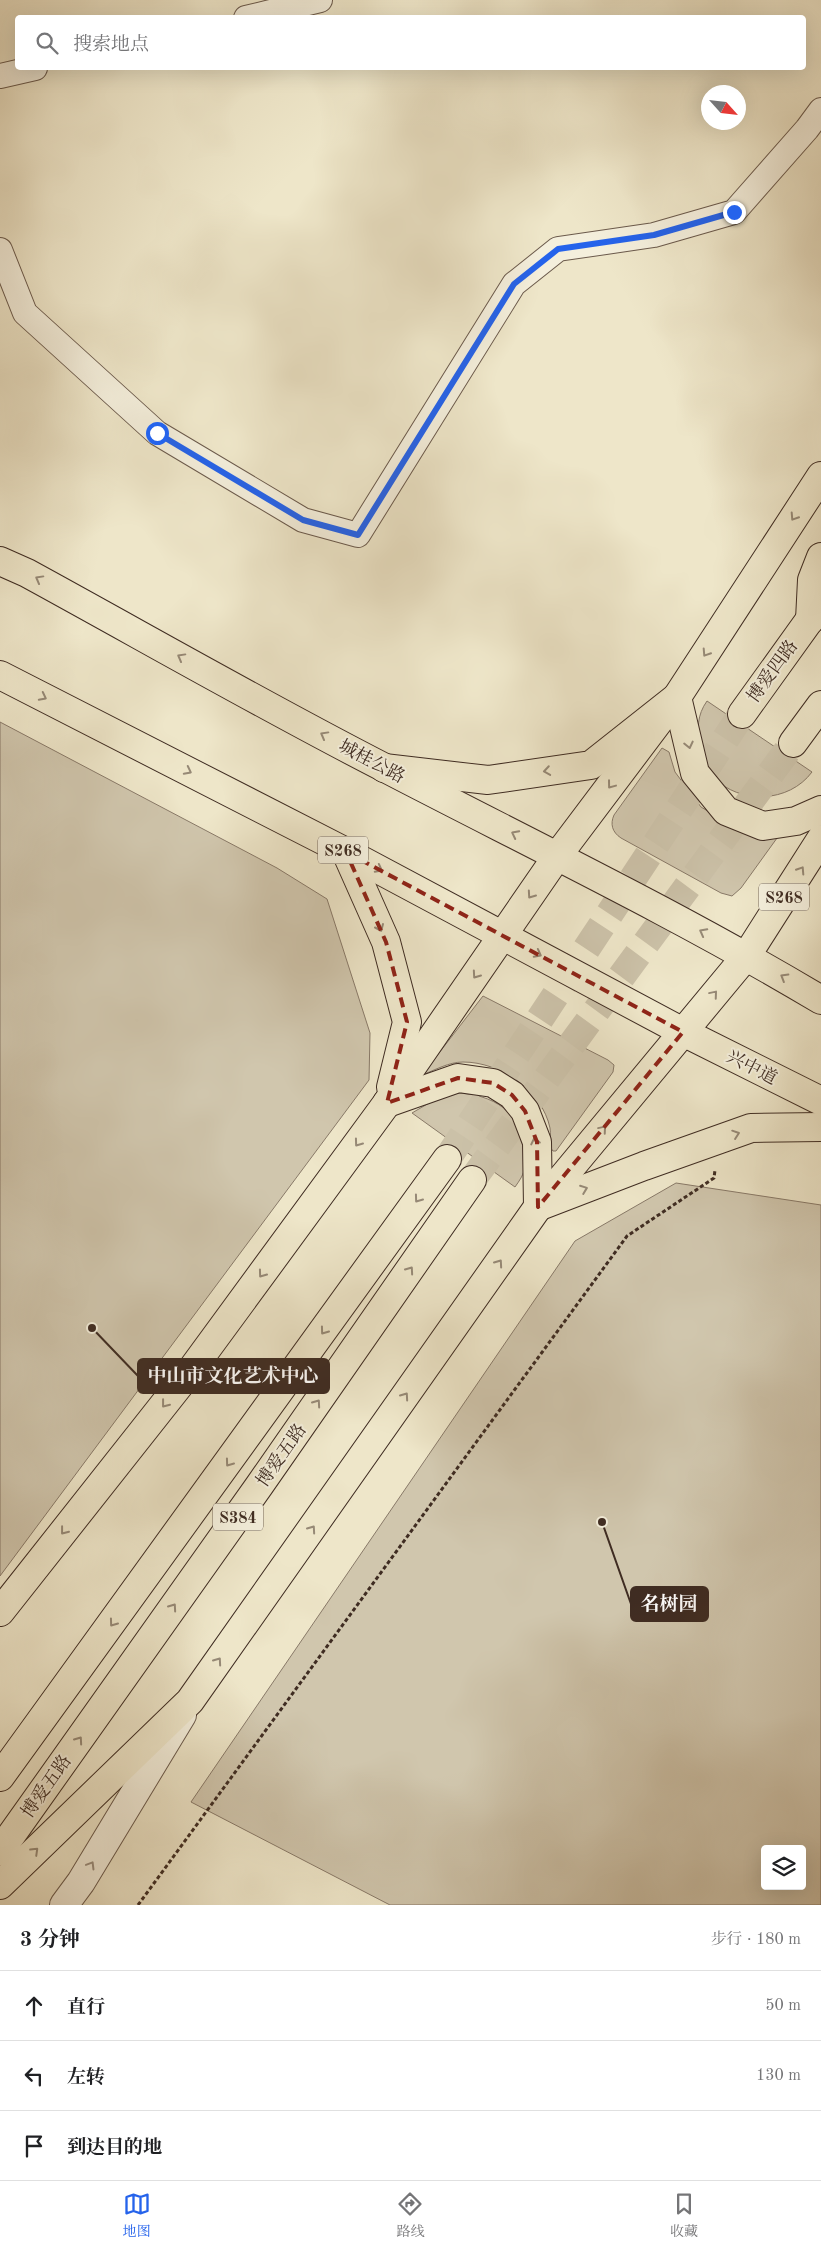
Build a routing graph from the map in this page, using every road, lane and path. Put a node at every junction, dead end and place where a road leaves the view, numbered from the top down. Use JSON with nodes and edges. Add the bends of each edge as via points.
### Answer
{"nodes":[{"id":1,"x":320,"y":0,"type":"edge"},
{"id":2,"x":258,"y":15,"type":"edge"},
{"id":3,"x":26,"y":70,"type":"edge"},
{"id":4,"x":0,"y":76,"type":"edge"},
{"id":5,"x":821,"y":110,"type":"edge"},
{"id":6,"x":0,"y":250,"type":"edge"},
{"id":7,"x":821,"y":476,"type":"edge"},
{"id":8,"x":821,"y":557,"type":"edge"},
{"id":9,"x":0,"y":561,"type":"edge"},
{"id":10,"x":815,"y":612,"type":"edge"},
{"id":11,"x":0,"y":675,"type":"edge"},
{"id":12,"x":677,"y":698,"type":"junction"},
{"id":13,"x":821,"y":704,"type":"edge"},
{"id":14,"x":742,"y":714,"type":"tunnel mouth"},
{"id":15,"x":793,"y":743,"type":"tunnel mouth"},
{"id":16,"x":384,"y":768,"type":"junction"},
{"id":17,"x":821,"y":810,"type":"edge"},
{"id":18,"x":821,"y":839,"type":"edge"},
{"id":19,"x":346,"y":852,"type":"junction"},
{"id":20,"x":558,"y":856,"type":"junction"},
{"id":21,"x":503,"y":935,"type":"junction"},
{"id":22,"x":746,"y":955,"type":"junction"},
{"id":23,"x":821,"y":1000,"type":"edge"},
{"id":24,"x":683,"y":1032,"type":"junction"},
{"id":25,"x":821,"y":1101,"type":"edge"},
{"id":26,"x":387,"y":1103,"type":"junction"},
{"id":27,"x":821,"y":1127,"type":"edge"},
{"id":28,"x":719,"y":1140,"type":"junction"},
{"id":29,"x":447,"y":1159,"type":"tunnel mouth"},
{"id":30,"x":472,"y":1180,"type":"tunnel mouth"},
{"id":31,"x":538,"y":1207,"type":"junction"},
{"id":32,"x":3,"y":1603,"type":"edge"},
{"id":33,"x":190,"y":1701,"type":"junction"},
{"id":34,"x":0,"y":1777,"type":"edge"},
{"id":35,"x":0,"y":1851,"type":"edge"},
{"id":36,"x":0,"y":1885,"type":"edge"},
{"id":37,"x":64,"y":1905,"type":"edge"},
{"id":38,"x":138,"y":1905,"type":"edge"}],
"edges":[{"from":1,"to":2,"type":"street"},
{"from":3,"to":4,"type":"street"},
{"from":5,"to":6,"type":"street","via":[[734,212],[654,235],[558,249],[514,284],[358,535],[303,520],[157,433],[25,313]]},
{"from":7,"to":12,"type":"main road","one_way":true},
{"from":8,"to":10,"type":"main road","via":[[812,580]]},
{"from":16,"to":9,"type":"main road","name":"城桂公路","one_way":true},
{"from":10,"to":14,"type":"main road","name":"博爱四路"},
{"from":11,"to":19,"type":"main road","number":"S268","one_way":true},
{"from":12,"to":16,"type":"main road","one_way":true,"via":[[590,765],[488,780]]},
{"from":12,"to":17,"type":"main road","one_way":true,"via":[[695,773],[726,811],[763,826],[796,821]]},
{"from":12,"to":20,"type":"main road","one_way":true},
{"from":13,"to":15,"type":"main road"},
{"from":20,"to":16,"type":"main road","name":"城桂公路","one_way":true},
{"from":22,"to":18,"type":"main road","number":"S268","one_way":true},
{"from":19,"to":21,"type":"main road","number":"S268","one_way":true},
{"from":19,"to":26,"type":"main road","one_way":true,"via":[[386,942],[407,1022]]},
{"from":20,"to":21,"type":"main road","one_way":true},
{"from":22,"to":20,"type":"main road","name":"城桂公路","one_way":true},
{"from":21,"to":24,"type":"main road","number":"S268","one_way":true},
{"from":21,"to":26,"type":"main road","one_way":true},
{"from":23,"to":22,"type":"main road","one_way":true},
{"from":24,"to":22,"type":"main road","number":"S268","one_way":true},
{"from":24,"to":25,"type":"main road","name":"兴中道"},
{"from":31,"to":24,"type":"main road","one_way":true},
{"from":31,"to":26,"type":"main road","one_way":true,"via":[[537,1142],[525,1111],[512,1095],[493,1083],[458,1078]]},
{"from":26,"to":32,"type":"main road","one_way":true,"via":[[192,1370]]},
{"from":28,"to":27,"type":"main road","one_way":true,"via":[[752,1128]]},
{"from":31,"to":28,"type":"main road","one_way":true},
{"from":28,"to":38,"type":"path","via":[[714,1178],[626,1236]]},
{"from":29,"to":34,"type":"main road","number":"S384","one_way":true},
{"from":35,"to":30,"type":"main road","name":"博爱五路","number":"S384","one_way":true},
{"from":33,"to":31,"type":"main road","one_way":true},
{"from":36,"to":33,"type":"main road","one_way":true},
{"from":37,"to":33,"type":"street","one_way":true}]}
